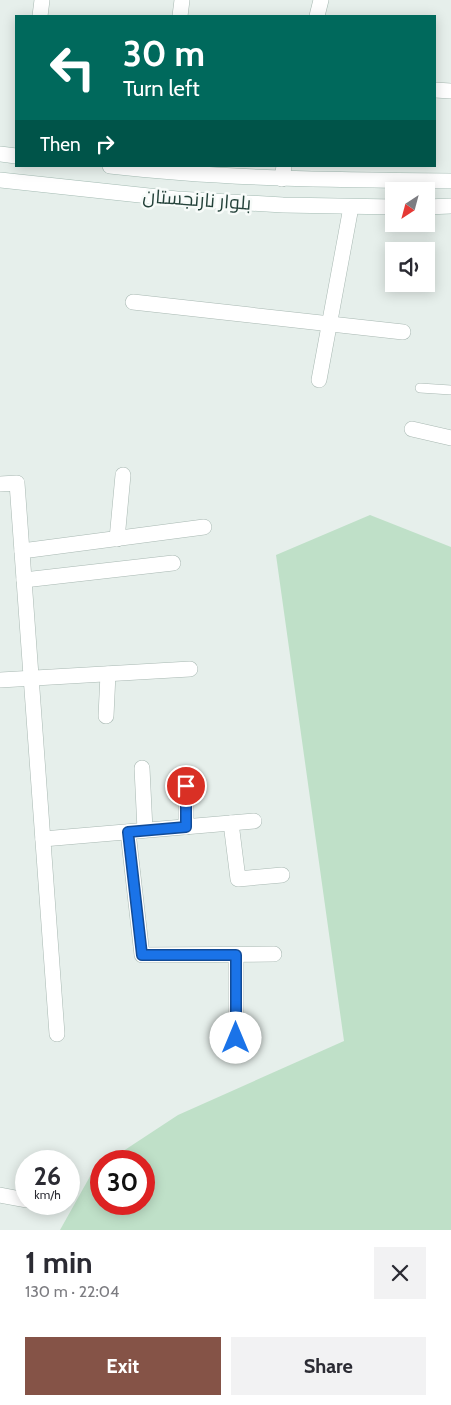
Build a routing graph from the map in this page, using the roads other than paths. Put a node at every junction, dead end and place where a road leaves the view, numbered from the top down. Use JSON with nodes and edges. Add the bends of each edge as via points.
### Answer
{"nodes":[{"id":1,"x":42,"y":0,"type":"edge"},
{"id":2,"x":182,"y":0,"type":"edge"},
{"id":3,"x":321,"y":0,"type":"edge"},
{"id":4,"x":40,"y":15,"type":"edge"},
{"id":5,"x":180,"y":15,"type":"edge"},
{"id":6,"x":317,"y":15,"type":"edge"},
{"id":7,"x":436,"y":90,"type":"edge"},
{"id":8,"x":451,"y":91,"type":"edge"},
{"id":9,"x":0,"y":154,"type":"edge"},
{"id":10,"x":15,"y":156,"type":"edge"},
{"id":11,"x":127,"y":167,"type":"edge"},
{"id":12,"x":161,"y":169,"type":"edge"},
{"id":13,"x":283,"y":172,"type":"edge"},
{"id":14,"x":0,"y":180,"type":"edge"},
{"id":15,"x":451,"y":182,"type":"edge"},
{"id":16,"x":451,"y":206,"type":"edge"},
{"id":17,"x":351,"y":207,"type":"junction"},
{"id":18,"x":385,"y":207,"type":"edge"},
{"id":19,"x":435,"y":207,"type":"edge"},
{"id":20,"x":133,"y":302,"type":"dead end"},
{"id":21,"x":329,"y":324,"type":"junction"},
{"id":22,"x":403,"y":332,"type":"dead end"},
{"id":23,"x":320,"y":380,"type":"dead end"},
{"id":24,"x":420,"y":388,"type":"dead end"},
{"id":25,"x":451,"y":390,"type":"edge"},
{"id":26,"x":412,"y":429,"type":"dead end"},
{"id":27,"x":451,"y":438,"type":"edge"},
{"id":28,"x":123,"y":475,"type":"dead end"},
{"id":29,"x":0,"y":484,"type":"edge"},
{"id":30,"x":204,"y":527,"type":"dead end"},
{"id":31,"x":117,"y":539,"type":"junction"},
{"id":32,"x":22,"y":551,"type":"junction"},
{"id":33,"x":172,"y":563,"type":"dead end"},
{"id":34,"x":24,"y":580,"type":"junction"},
{"id":35,"x":190,"y":669,"type":"dead end"},
{"id":36,"x":108,"y":674,"type":"junction"},
{"id":37,"x":31,"y":678,"type":"junction"},
{"id":38,"x":0,"y":680,"type":"edge"},
{"id":39,"x":106,"y":716,"type":"dead end"},
{"id":40,"x":142,"y":768,"type":"dead end"},
{"id":41,"x":186,"y":786,"type":"dead end"},
{"id":42,"x":254,"y":821,"type":"dead end"},
{"id":43,"x":231,"y":823,"type":"junction"},
{"id":44,"x":186,"y":827,"type":"junction"},
{"id":45,"x":145,"y":830,"type":"junction"},
{"id":46,"x":128,"y":832,"type":"junction"},
{"id":47,"x":43,"y":839,"type":"junction"},
{"id":48,"x":282,"y":875,"type":"dead end"},
{"id":49,"x":274,"y":954,"type":"dead end"},
{"id":50,"x":236,"y":955,"type":"junction"},
{"id":51,"x":57,"y":1034,"type":"dead end"},
{"id":52,"x":236,"y":1038,"type":"dead end"},
{"id":53,"x":0,"y":1195,"type":"edge"},
{"id":54,"x":15,"y":1198,"type":"edge"}],
"edges":[{"from":1,"to":4,"type":"street"},
{"from":2,"to":5,"type":"street"},
{"from":3,"to":6,"type":"street"},
{"from":7,"to":8,"type":"street"},
{"from":9,"to":10,"type":"street"},
{"from":11,"to":12,"type":"street","name":"بلوار نارنجستان"},
{"from":12,"to":13,"type":"street","name":"بلوار نارنجستان"},
{"from":13,"to":15,"type":"street","name":"بلوار نارنجستان"},
{"from":14,"to":17,"type":"street","name":"بلوار نارنجستان","via":[[177,199]]},
{"from":16,"to":19,"type":"street"},
{"from":17,"to":18,"type":"street","name":"بلوار نارنجستان"},
{"from":17,"to":21,"type":"street"},
{"from":20,"to":21,"type":"street"},
{"from":21,"to":22,"type":"street"},
{"from":21,"to":23,"type":"street"},
{"from":24,"to":25,"type":"lane"},
{"from":26,"to":27,"type":"street"},
{"from":28,"to":31,"type":"street"},
{"from":29,"to":32,"type":"street","via":[[17,482]]},
{"from":30,"to":31,"type":"street"},
{"from":31,"to":32,"type":"street"},
{"from":32,"to":34,"type":"street"},
{"from":33,"to":34,"type":"street"},
{"from":34,"to":37,"type":"street"},
{"from":35,"to":36,"type":"street"},
{"from":36,"to":37,"type":"street"},
{"from":36,"to":39,"type":"street"},
{"from":37,"to":38,"type":"street"},
{"from":37,"to":47,"type":"street"},
{"from":40,"to":45,"type":"street"},
{"from":41,"to":44,"type":"street"},
{"from":42,"to":43,"type":"street"},
{"from":43,"to":44,"type":"street"},
{"from":43,"to":48,"type":"street","via":[[238,879]]},
{"from":44,"to":45,"type":"street"},
{"from":45,"to":46,"type":"street"},
{"from":46,"to":47,"type":"street"},
{"from":46,"to":50,"type":"street","via":[[142,955]]},
{"from":47,"to":51,"type":"street"},
{"from":49,"to":50,"type":"street"},
{"from":50,"to":52,"type":"street"},
{"from":53,"to":54,"type":"street"}]}
